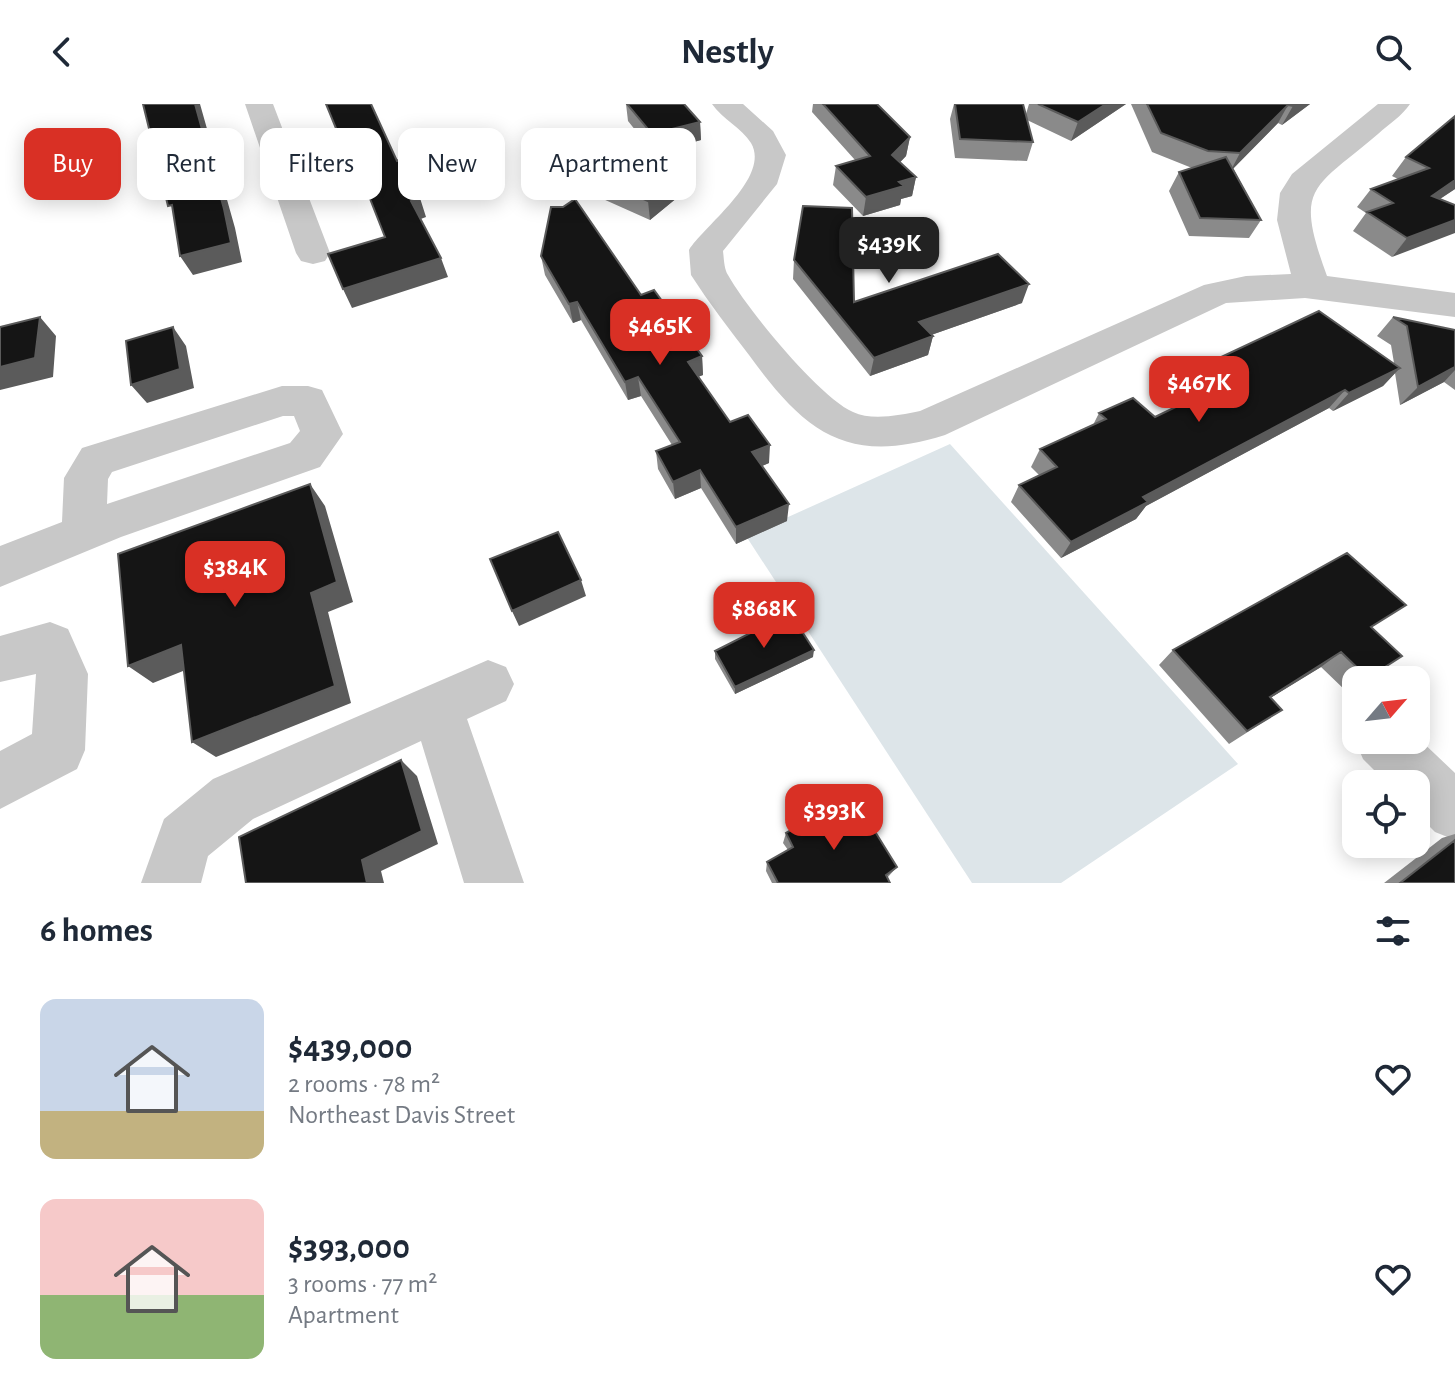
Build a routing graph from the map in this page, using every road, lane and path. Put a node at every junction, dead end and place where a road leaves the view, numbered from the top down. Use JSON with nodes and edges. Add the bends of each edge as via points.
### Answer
{"nodes":[{"id":1,"x":259,"y":104,"type":"edge"},
{"id":2,"x":726,"y":104,"type":"edge"},
{"id":3,"x":1396,"y":104,"type":"edge"},
{"id":4,"x":313,"y":253,"type":"dead end"},
{"id":5,"x":1313,"y":287,"type":"junction"},
{"id":6,"x":1455,"y":305,"type":"edge"},
{"id":7,"x":84,"y":532,"type":"junction"},
{"id":8,"x":0,"y":567,"type":"edge"},
{"id":9,"x":0,"y":659,"type":"edge"},
{"id":10,"x":488,"y":684,"type":"dead end"},
{"id":11,"x":437,"y":707,"type":"junction"},
{"id":12,"x":1396,"y":754,"type":"edge"},
{"id":13,"x":0,"y":781,"type":"edge"},
{"id":14,"x":1455,"y":812,"type":"edge"},
{"id":15,"x":178,"y":861,"type":"edge"},
{"id":16,"x":494,"y":883,"type":"edge"}],
"edges":[{"from":1,"to":4,"type":"street"},
{"from":2,"to":5,"type":"street","via":[[767,143],[773,161],[767,180],[706,250],[709,275],[806,397],[836,423],[891,435],[930,424],[1217,293],[1249,285]]},
{"from":3,"to":5,"type":"street","via":[[1294,193],[1290,210]]},
{"from":5,"to":6,"type":"street"},
{"from":7,"to":7,"type":"street","via":[[305,455],[322,434],[308,401],[282,401],[97,460],[86,478]]},
{"from":7,"to":8,"type":"street"},
{"from":9,"to":13,"type":"street","via":[[50,645],[62,674],[58,750]]},
{"from":10,"to":11,"type":"street"},
{"from":11,"to":15,"type":"street","via":[[233,799]]},
{"from":11,"to":16,"type":"street"},
{"from":12,"to":14,"type":"street"}]}
